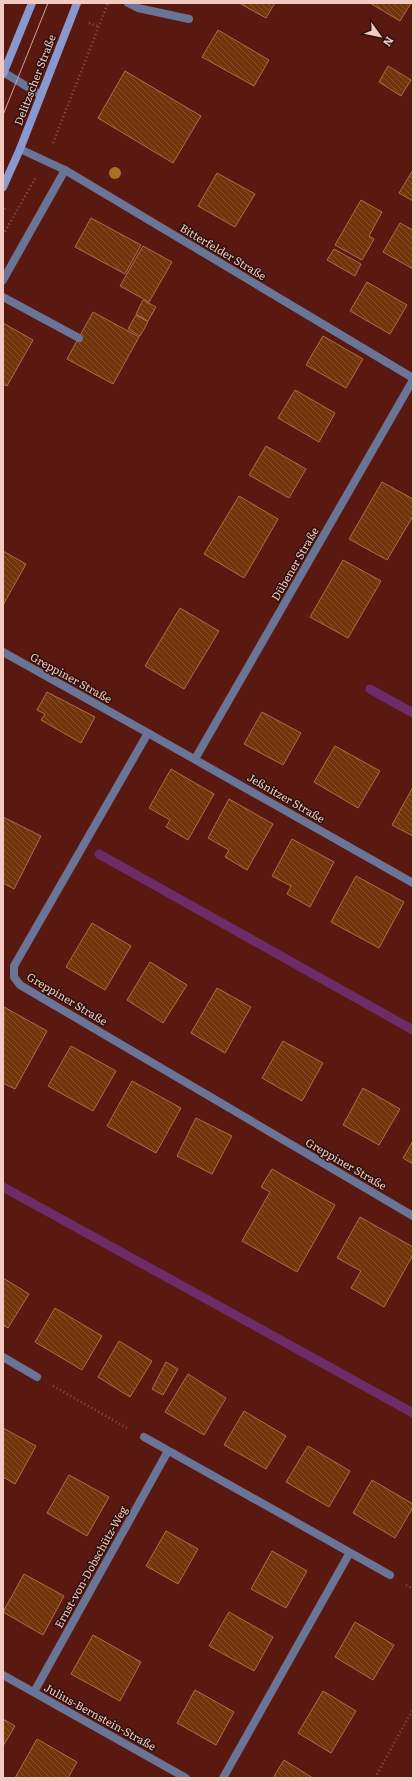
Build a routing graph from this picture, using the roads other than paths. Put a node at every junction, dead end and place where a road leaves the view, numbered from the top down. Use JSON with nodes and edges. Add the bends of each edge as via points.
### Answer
{"nodes":[{"id":1,"x":32,"y":3,"type":"edge"},
{"id":2,"x":77,"y":3,"type":"edge"},
{"id":3,"x":128,"y":3,"type":"edge"},
{"id":4,"x":189,"y":19,"type":"dead end"},
{"id":5,"x":3,"y":73,"type":"edge"},
{"id":6,"x":41,"y":95,"type":"junction"},
{"id":7,"x":20,"y":149,"type":"junction"},
{"id":8,"x":65,"y":170,"type":"junction"},
{"id":9,"x":3,"y":187,"type":"edge"},
{"id":10,"x":3,"y":280,"type":"edge"},
{"id":11,"x":3,"y":297,"type":"edge"},
{"id":12,"x":79,"y":338,"type":"dead end"},
{"id":13,"x":413,"y":379,"type":"edge"},
{"id":14,"x":3,"y":652,"type":"edge"},
{"id":15,"x":148,"y":733,"type":"junction"},
{"id":16,"x":195,"y":759,"type":"junction"},
{"id":17,"x":413,"y":883,"type":"edge"},
{"id":18,"x":413,"y":1216,"type":"edge"},
{"id":19,"x":3,"y":1358,"type":"edge"},
{"id":20,"x":37,"y":1377,"type":"road end"},
{"id":21,"x":144,"y":1438,"type":"road end"},
{"id":22,"x":168,"y":1451,"type":"junction"},
{"id":23,"x":349,"y":1554,"type":"junction"},
{"id":24,"x":390,"y":1575,"type":"dead end"},
{"id":25,"x":3,"y":1675,"type":"edge"},
{"id":26,"x":34,"y":1692,"type":"junction"},
{"id":27,"x":186,"y":1778,"type":"edge"},
{"id":28,"x":223,"y":1778,"type":"edge"}],
"edges":[{"from":1,"to":5,"type":"main road"},
{"from":2,"to":6,"type":"main road","name":"Delitzscher Straße"},
{"from":3,"to":4,"type":"street","via":[[138,8]]},
{"from":5,"to":6,"type":"street"},
{"from":6,"to":7,"type":"main road","name":"Delitzscher Straße"},
{"from":7,"to":8,"type":"street","name":"Bitterfelder Straße"},
{"from":7,"to":9,"type":"main road","name":"Delitzscher Straße"},
{"from":8,"to":10,"type":"street"},
{"from":8,"to":13,"type":"street","name":"Bitterfelder Straße"},
{"from":11,"to":12,"type":"street"},
{"from":13,"to":16,"type":"street","name":"Dübener Straße"},
{"from":14,"to":15,"type":"street","name":"Greppiner Straße"},
{"from":15,"to":16,"type":"street","name":"Jeßnitzer Straße"},
{"from":15,"to":18,"type":"street","name":"Greppiner Straße","via":[[14,966],[14,977],[20,985]]},
{"from":16,"to":17,"type":"street","name":"Jeßnitzer Straße"},
{"from":19,"to":20,"type":"street"},
{"from":21,"to":22,"type":"street"},
{"from":22,"to":23,"type":"street"},
{"from":22,"to":26,"type":"street","name":"Ernst-von-Dobschütz-Weg"},
{"from":23,"to":24,"type":"street"},
{"from":23,"to":28,"type":"street"},
{"from":25,"to":26,"type":"street","name":"Julius-Bernstein-Straße"},
{"from":26,"to":27,"type":"street","name":"Julius-Bernstein-Straße"}]}
